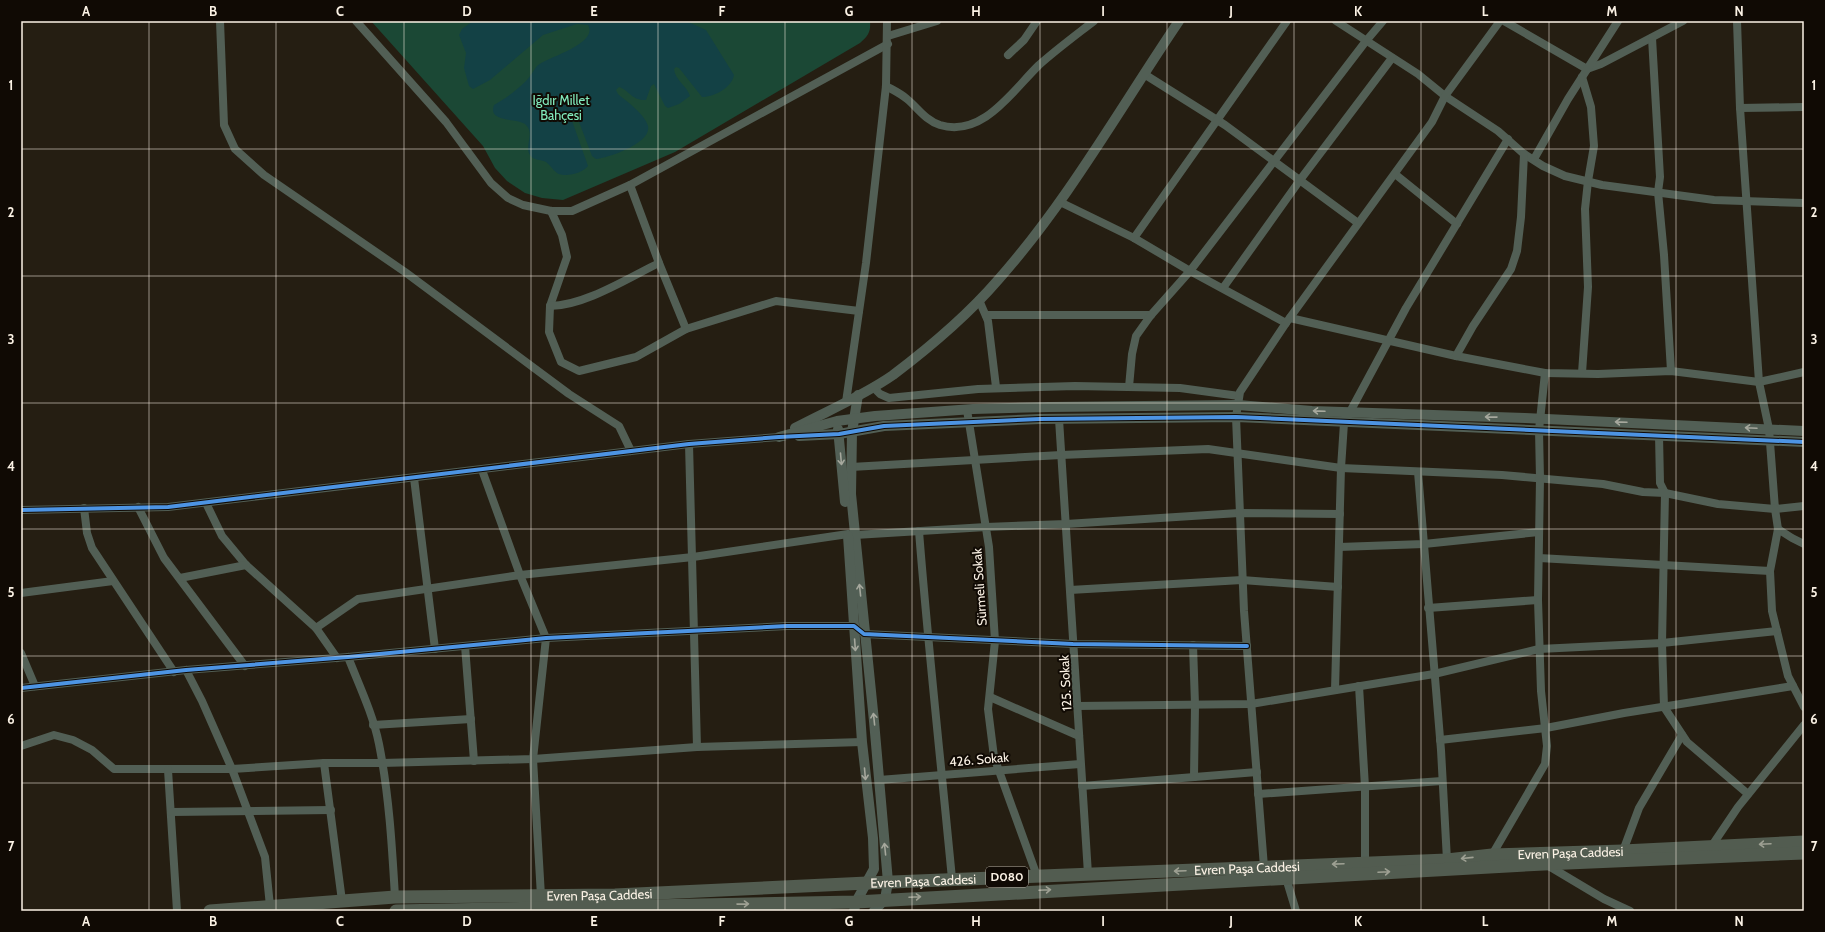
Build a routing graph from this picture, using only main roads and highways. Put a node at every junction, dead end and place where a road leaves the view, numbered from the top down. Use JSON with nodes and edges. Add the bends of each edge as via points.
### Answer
{"nodes":[{"id":1,"x":1804,"y":842,"type":"edge"},
{"id":2,"x":1804,"y":853,"type":"edge"},
{"id":3,"x":855,"y":906,"type":"edge"},
{"id":4,"x":210,"y":911,"type":"edge"},
{"id":5,"x":396,"y":911,"type":"edge"}],
"edges":[{"from":1,"to":4,"type":"highway","name":"Evren Paşa Caddesi","number":"D080","one_way":true,"via":[[1492,855],[1447,860],[615,895],[395,897]]},
{"from":3,"to":2,"type":"highway","name":"Evren Paşa Caddesi","number":"D080","one_way":true,"via":[[885,899],[1544,864]]},
{"from":5,"to":3,"type":"highway","name":"Evren Paşa Caddesi","number":"D080","one_way":true}]}
